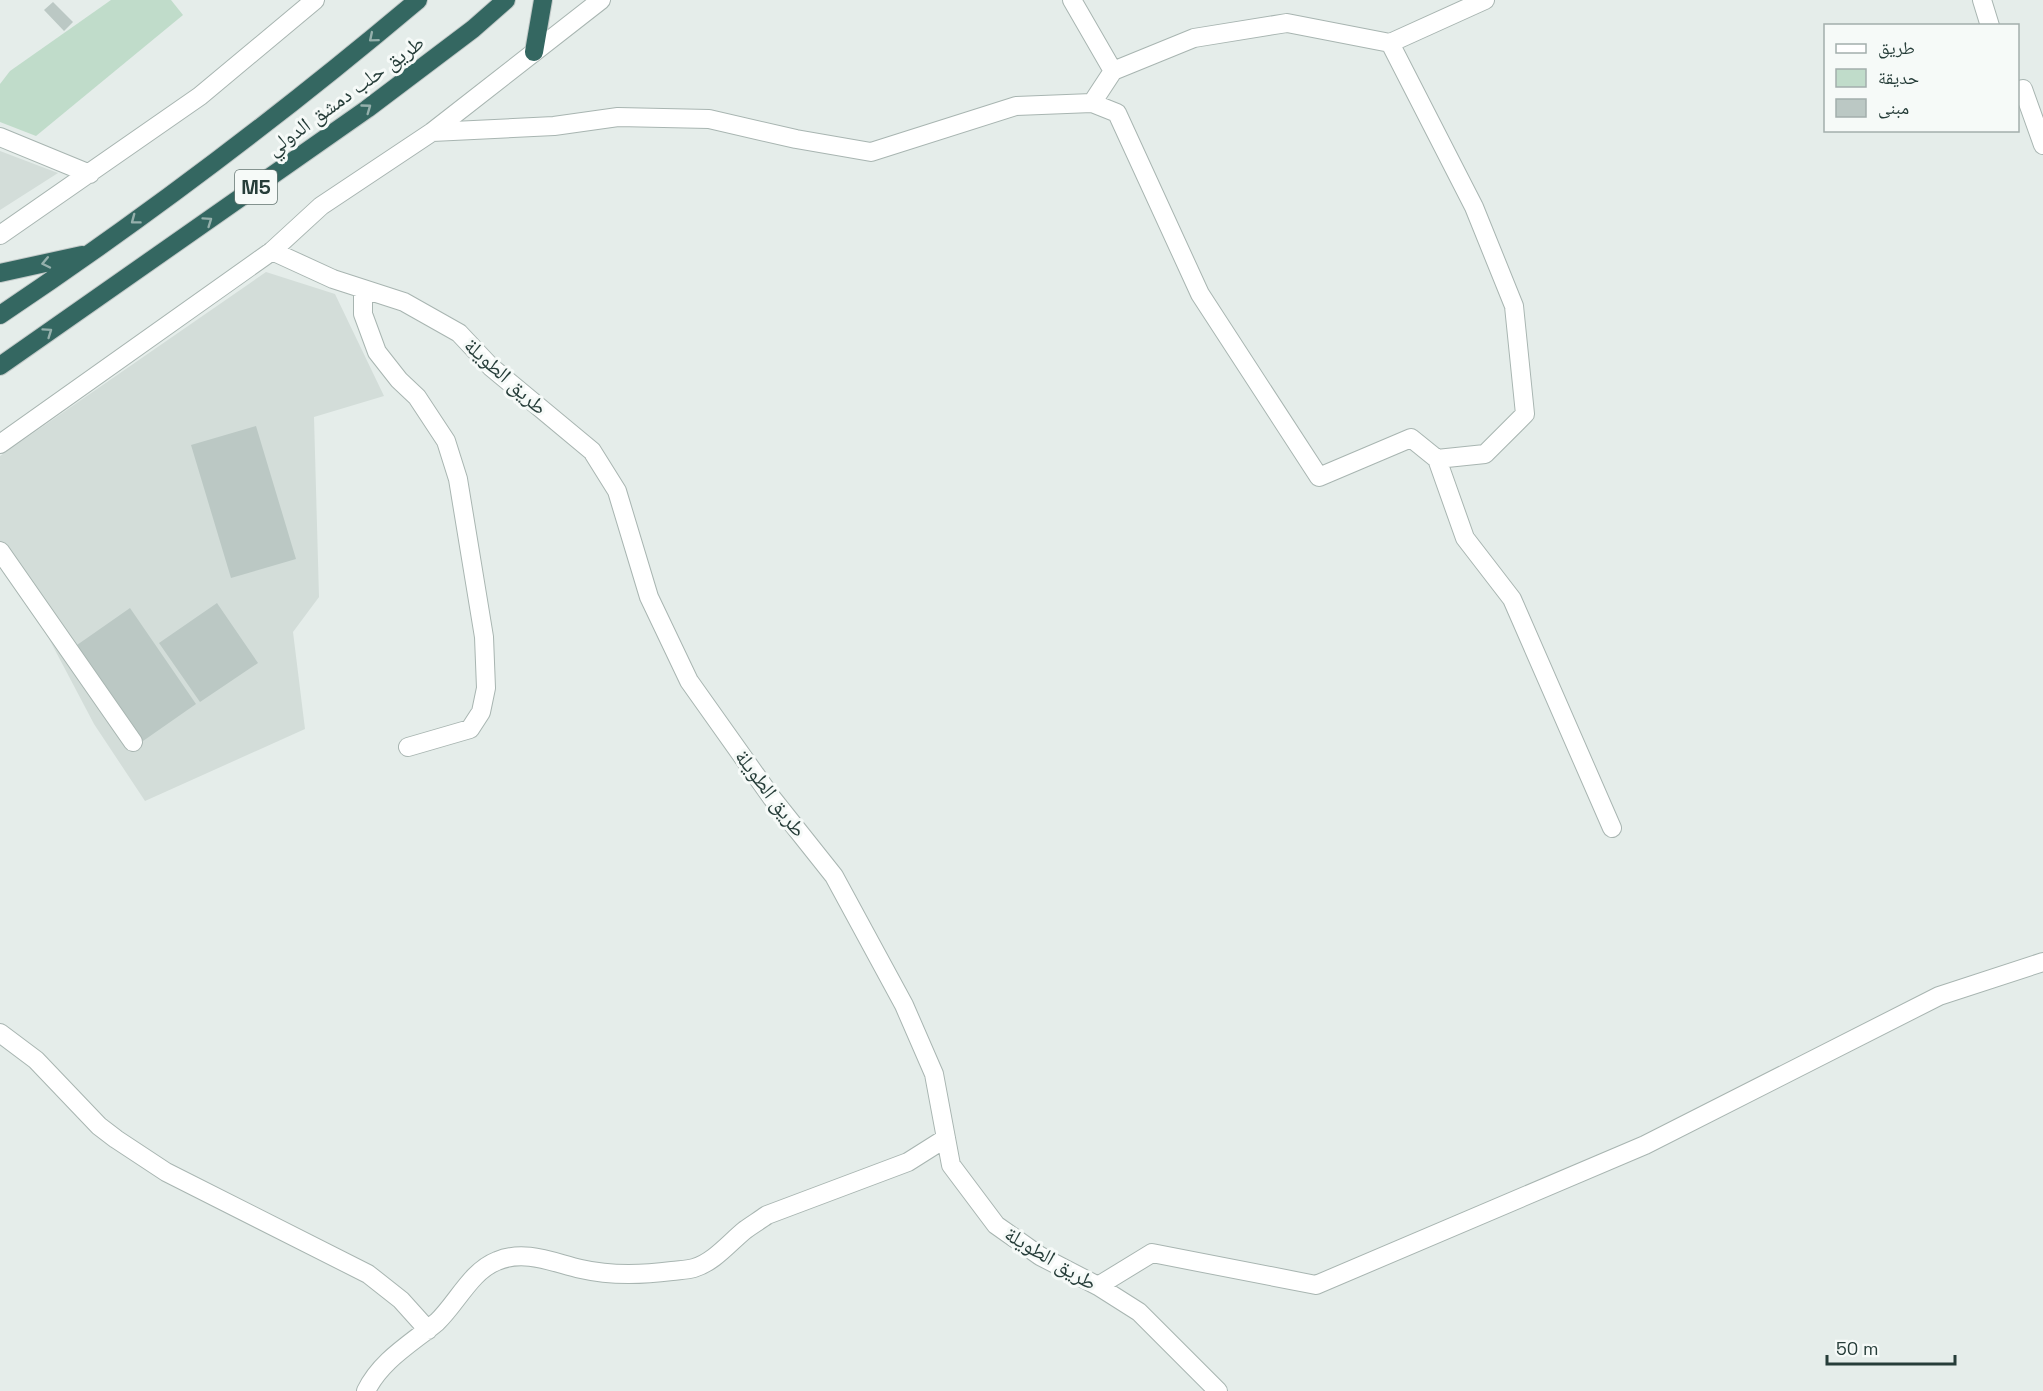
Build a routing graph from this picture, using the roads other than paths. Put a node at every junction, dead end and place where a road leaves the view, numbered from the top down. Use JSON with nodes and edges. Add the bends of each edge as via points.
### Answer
{"nodes":[{"id":1,"x":315,"y":0,"type":"edge"},
{"id":2,"x":418,"y":0,"type":"edge"},
{"id":3,"x":506,"y":0,"type":"edge"},
{"id":4,"x":543,"y":0,"type":"edge"},
{"id":5,"x":601,"y":0,"type":"edge"},
{"id":6,"x":1072,"y":0,"type":"edge"},
{"id":7,"x":1485,"y":0,"type":"edge"},
{"id":8,"x":1982,"y":0,"type":"edge"},
{"id":9,"x":1989,"y":24,"type":"edge"},
{"id":10,"x":1390,"y":43,"type":"junction"},
{"id":11,"x":534,"y":52,"type":"junction"},
{"id":12,"x":1113,"y":71,"type":"junction"},
{"id":13,"x":2020,"y":86,"type":"edge"},
{"id":14,"x":2043,"y":93,"type":"edge"},
{"id":15,"x":1092,"y":103,"type":"junction"},
{"id":16,"x":432,"y":132,"type":"junction"},
{"id":17,"x":0,"y":137,"type":"edge"},
{"id":18,"x":2043,"y":145,"type":"edge"},
{"id":19,"x":90,"y":174,"type":"junction"},
{"id":20,"x":0,"y":235,"type":"edge"},
{"id":21,"x":272,"y":251,"type":"junction"},
{"id":22,"x":92,"y":253,"type":"junction"},
{"id":23,"x":0,"y":273,"type":"edge"},
{"id":24,"x":363,"y":289,"type":"junction"},
{"id":25,"x":0,"y":315,"type":"edge"},
{"id":26,"x":0,"y":366,"type":"edge"},
{"id":27,"x":0,"y":444,"type":"edge"},
{"id":28,"x":1437,"y":459,"type":"junction"},
{"id":29,"x":0,"y":551,"type":"edge"},
{"id":30,"x":134,"y":742,"type":"dead end"},
{"id":31,"x":408,"y":747,"type":"dead end"},
{"id":32,"x":1612,"y":828,"type":"dead end"},
{"id":33,"x":2043,"y":962,"type":"edge"},
{"id":34,"x":0,"y":1033,"type":"edge"},
{"id":35,"x":946,"y":1138,"type":"junction"},
{"id":36,"x":1098,"y":1286,"type":"junction"},
{"id":37,"x":428,"y":1330,"type":"junction"},
{"id":38,"x":366,"y":1391,"type":"edge"},
{"id":39,"x":1218,"y":1391,"type":"edge"}],
"edges":[{"from":1,"to":19,"type":"street","via":[[200,96]]},
{"from":2,"to":22,"type":"highway","name":"طريق حلب دمشق الدولي","number":"M5","one_way":true,"via":[[332,73]]},
{"from":26,"to":3,"type":"highway","name":"طريق حلب دمشق الدولي","number":"M5","one_way":true,"via":[[367,109]]},
{"from":4,"to":11,"type":"highway"},
{"from":5,"to":11,"type":"street"},
{"from":6,"to":12,"type":"street"},
{"from":7,"to":10,"type":"street"},
{"from":8,"to":9,"type":"street"},
{"from":10,"to":12,"type":"street","via":[[1287,23],[1194,38]]},
{"from":10,"to":28,"type":"street","via":[[1474,207],[1514,306],[1525,414],[1485,454]]},
{"from":11,"to":16,"type":"street"},
{"from":12,"to":15,"type":"street"},
{"from":13,"to":14,"type":"street"},
{"from":13,"to":18,"type":"street"},
{"from":15,"to":16,"type":"street","via":[[1016,106],[871,152],[710,119],[618,117],[554,126]]},
{"from":15,"to":28,"type":"street","via":[[1116,113],[1200,294],[1319,477],[1411,438]]},
{"from":16,"to":21,"type":"street","via":[[321,206]]},
{"from":17,"to":19,"type":"street"},
{"from":19,"to":20,"type":"street"},
{"from":21,"to":24,"type":"street","name":"طريق الطويلة"},
{"from":21,"to":27,"type":"street"},
{"from":22,"to":23,"type":"highway","one_way":true},
{"from":22,"to":25,"type":"highway","name":"طريق حلب دمشق الدولي","number":"M5"},
{"from":24,"to":31,"type":"street","via":[[363,314],[377,352],[417,397],[446,441],[458,479],[484,637],[486,688],[481,712],[470,729]]},
{"from":24,"to":35,"type":"street","name":"طريق الطويلة","via":[[404,302],[459,333],[491,367],[592,451],[616,491],[649,597],[689,681],[772,798],[834,876],[904,1005],[934,1074]]},
{"from":28,"to":32,"type":"street","via":[[1465,538],[1512,598]]},
{"from":29,"to":30,"type":"street"},
{"from":33,"to":36,"type":"street","via":[[1939,996],[1645,1145],[1316,1285],[1152,1253]]},
{"from":34,"to":37,"type":"street","via":[[36,1060],[116,1139],[166,1172],[368,1274],[401,1300]]},
{"from":35,"to":36,"type":"street","name":"طريق الطويلة","via":[[951,1165],[996,1225],[1040,1256]]},
{"from":35,"to":37,"type":"street","via":[[908,1162],[767,1215],[710,1260],[693,1268],[616,1275],[535,1257],[497,1260],[484,1268]]},
{"from":36,"to":39,"type":"street","name":"طريق الطويلة","via":[[1139,1312]]},
{"from":37,"to":38,"type":"street","via":[[393,1357]]}]}
